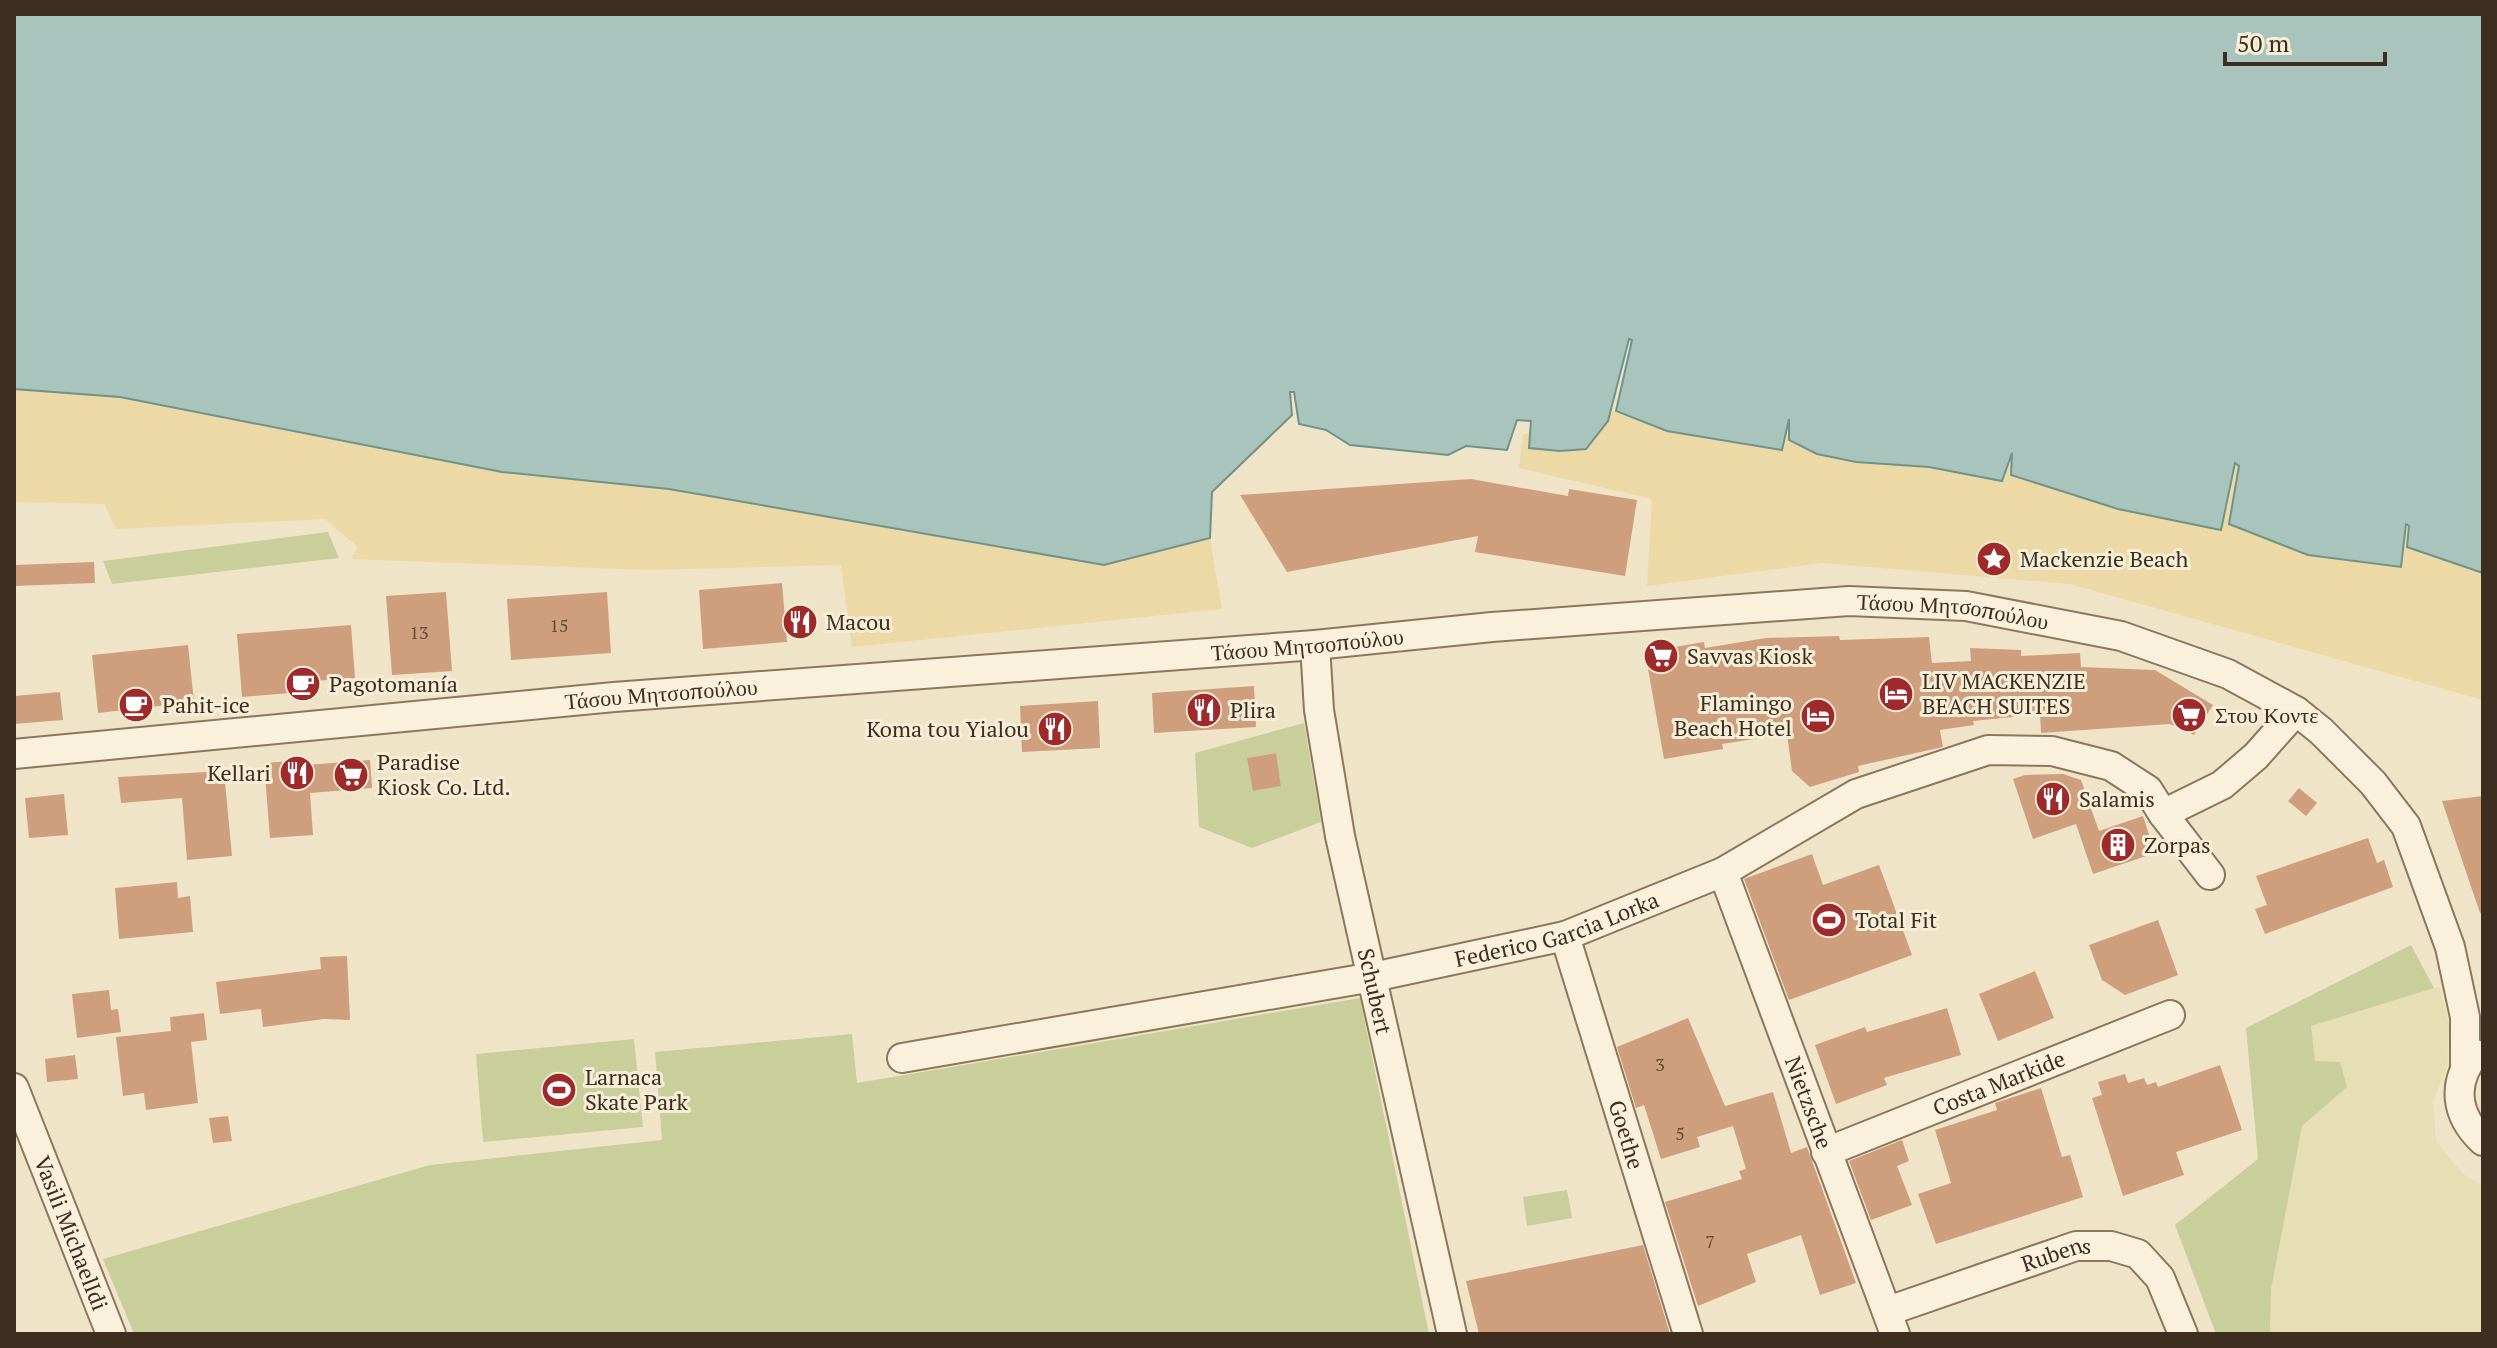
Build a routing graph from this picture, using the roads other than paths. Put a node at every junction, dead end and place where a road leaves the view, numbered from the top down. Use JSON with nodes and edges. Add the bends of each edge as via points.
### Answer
{"nodes":[{"id":1,"x":1315,"y":645,"type":"junction"},
{"id":2,"x":2296,"y":711,"type":"junction"},
{"id":3,"x":14,"y":754,"type":"edge"},
{"id":4,"x":2163,"y":814,"type":"junction"},
{"id":5,"x":1723,"y":872,"type":"junction"},
{"id":6,"x":2210,"y":875,"type":"dead end"},
{"id":7,"x":1565,"y":936,"type":"junction"},
{"id":8,"x":2450,"y":947,"type":"junction"},
{"id":9,"x":1373,"y":977,"type":"junction"},
{"id":10,"x":2483,"y":1002,"type":"edge"},
{"id":11,"x":2170,"y":1015,"type":"dead end"},
{"id":12,"x":902,"y":1058,"type":"dead end"},
{"id":13,"x":2474,"y":1058,"type":"edge"},
{"id":14,"x":14,"y":1088,"type":"edge"},
{"id":15,"x":2483,"y":1141,"type":"edge"},
{"id":16,"x":1826,"y":1152,"type":"junction"},
{"id":17,"x":1892,"y":1322,"type":"edge"},
{"id":18,"x":111,"y":1334,"type":"edge"},
{"id":19,"x":1452,"y":1334,"type":"edge"},
{"id":20,"x":1688,"y":1334,"type":"edge"},
{"id":21,"x":2183,"y":1334,"type":"edge"}],
"edges":[{"from":1,"to":2,"type":"street","name":"Τάσου Μητσοπούλου","via":[[1849,601],[1966,606],[2121,636],[2228,674]]},
{"from":1,"to":3,"type":"street","name":"Τάσου Μητσοπούλου","via":[[614,697]]},
{"from":1,"to":9,"type":"street","name":"Schubert","via":[[1319,710],[1336,811]]},
{"from":2,"to":4,"type":"street","via":[[2222,785]]},
{"from":2,"to":8,"type":"street","name":"Τάσου Μητσοπούλου","via":[[2348,757],[2406,826]]},
{"from":4,"to":5,"type":"street","name":"Federico Garcia Lorka","via":[[2148,790],[2111,766],[2052,751],[1988,750],[1856,794]]},
{"from":4,"to":6,"type":"street","name":"Federico Garcia Lorka"},
{"from":5,"to":7,"type":"street","name":"Federico Garcia Lorka"},
{"from":5,"to":16,"type":"street","name":"Nietzsche"},
{"from":7,"to":9,"type":"street","name":"Federico Garcia Lorka"},
{"from":7,"to":20,"type":"street","name":"Goethe"},
{"from":8,"to":10,"type":"street","name":"Τάσου Μητσοπούλου"},
{"from":8,"to":13,"type":"street","name":"Τάσου Μητσοπούλου"},
{"from":9,"to":12,"type":"street","name":"Federico Garcia Lorka"},
{"from":9,"to":19,"type":"street","name":"Schubert"},
{"from":11,"to":16,"type":"street","name":"Costa Markide"},
{"from":13,"to":15,"type":"street","name":"Τάσου Μητσοπούλου","via":[[2459,1088],[2460,1109]]},
{"from":14,"to":18,"type":"street","name":"Vasili MichaelIdi"},
{"from":16,"to":17,"type":"street","name":"Nietzsche"},
{"from":17,"to":21,"type":"street","name":"Rubens","via":[[2076,1246],[2111,1246],[2138,1254],[2160,1278]]}]}
